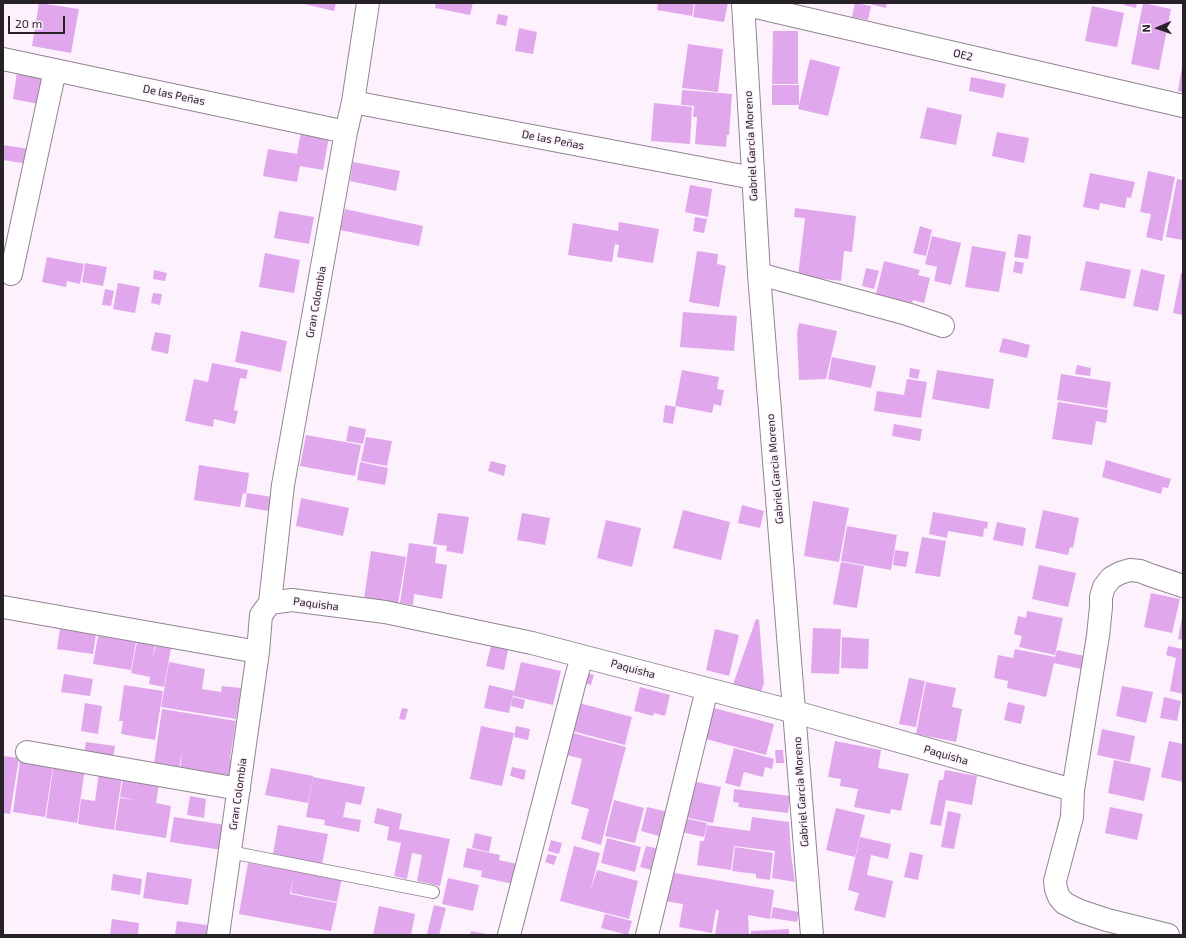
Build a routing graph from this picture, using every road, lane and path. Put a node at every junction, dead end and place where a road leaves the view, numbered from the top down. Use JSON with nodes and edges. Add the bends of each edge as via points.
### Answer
{"nodes":[{"id":1,"x":368,"y":3,"type":"edge"},
{"id":2,"x":743,"y":4,"type":"edge"},
{"id":3,"x":3,"y":59,"type":"edge"},
{"id":4,"x":55,"y":70,"type":"junction"},
{"id":5,"x":353,"y":102,"type":"junction"},
{"id":6,"x":1183,"y":106,"type":"edge"},
{"id":7,"x":346,"y":132,"type":"junction"},
{"id":8,"x":753,"y":178,"type":"junction"},
{"id":9,"x":11,"y":274,"type":"dead end"},
{"id":10,"x":759,"y":274,"type":"junction"},
{"id":11,"x":943,"y":326,"type":"dead end"},
{"id":12,"x":1183,"y":586,"type":"edge"},
{"id":13,"x":270,"y":603,"type":"junction"},
{"id":14,"x":3,"y":607,"type":"edge"},
{"id":15,"x":258,"y":652,"type":"junction"},
{"id":16,"x":582,"y":656,"type":"junction"},
{"id":17,"x":707,"y":689,"type":"junction"},
{"id":18,"x":795,"y":712,"type":"junction"},
{"id":19,"x":27,"y":752,"type":"dead end"},
{"id":20,"x":239,"y":789,"type":"junction"},
{"id":21,"x":1073,"y":790,"type":"junction"},
{"id":22,"x":230,"y":852,"type":"junction"},
{"id":23,"x":433,"y":892,"type":"dead end"},
{"id":24,"x":1128,"y":930,"type":"edge"},
{"id":25,"x":218,"y":935,"type":"edge"},
{"id":26,"x":509,"y":935,"type":"edge"},
{"id":27,"x":647,"y":935,"type":"edge"},
{"id":28,"x":812,"y":935,"type":"edge"},
{"id":29,"x":1168,"y":935,"type":"edge"}],
"edges":[{"from":1,"to":5,"type":"street","name":"Gran Colombia"},
{"from":2,"to":6,"type":"street","name":"OE2"},
{"from":2,"to":8,"type":"street","name":"Gabriel Garcia Moreno"},
{"from":3,"to":4,"type":"street","name":"De las Peñas"},
{"from":4,"to":7,"type":"street","name":"De las Peñas"},
{"from":4,"to":9,"type":"street"},
{"from":5,"to":7,"type":"street","name":"Gran Colombia"},
{"from":5,"to":8,"type":"street","name":"De las Peñas"},
{"from":7,"to":13,"type":"street","name":"Gran Colombia","via":[[283,485]]},
{"from":8,"to":10,"type":"street","name":"Gabriel Garcia Moreno"},
{"from":10,"to":11,"type":"street"},
{"from":10,"to":18,"type":"street","name":"Gabriel Garcia Moreno"},
{"from":12,"to":21,"type":"street","via":[[1130,570],[1111,578],[1104,587]]},
{"from":13,"to":15,"type":"street","via":[[261,615]]},
{"from":13,"to":16,"type":"street","name":"Paquisha","via":[[292,600],[385,612]]},
{"from":14,"to":15,"type":"street"},
{"from":15,"to":20,"type":"street","name":"Gran Colombia"},
{"from":16,"to":17,"type":"street","name":"Paquisha"},
{"from":16,"to":26,"type":"street"},
{"from":17,"to":18,"type":"street","name":"Paquisha"},
{"from":17,"to":27,"type":"street"},
{"from":18,"to":21,"type":"street","name":"Paquisha"},
{"from":18,"to":28,"type":"street","name":"Gabriel Garcia Moreno"},
{"from":19,"to":20,"type":"street"},
{"from":20,"to":22,"type":"street","name":"Gran Colombia"},
{"from":21,"to":24,"type":"street","via":[[1072,817],[1055,881],[1059,897],[1072,908]]},
{"from":22,"to":23,"type":"lane"},
{"from":22,"to":25,"type":"street","name":"Gran Colombia"},
{"from":24,"to":29,"type":"street"}]}
